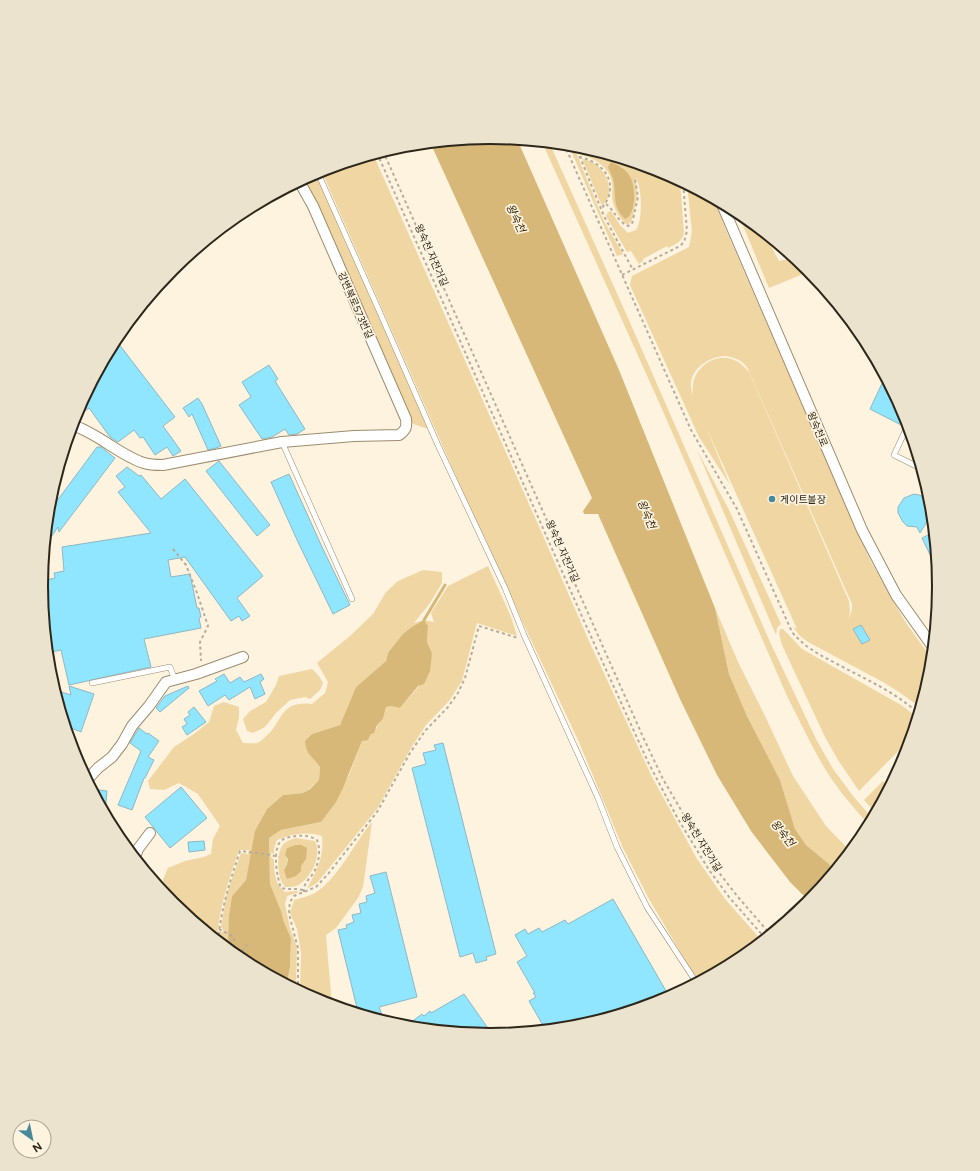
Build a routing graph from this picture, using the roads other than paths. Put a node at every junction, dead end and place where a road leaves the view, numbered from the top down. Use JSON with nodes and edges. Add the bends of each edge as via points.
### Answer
{"nodes":[{"id":1,"x":320,"y":178,"type":"edge"},
{"id":2,"x":302,"y":186,"type":"edge"},
{"id":3,"x":725,"y":211,"type":"edge"},
{"id":4,"x":77,"y":427,"type":"edge"},
{"id":5,"x":905,"y":432,"type":"edge"},
{"id":6,"x":282,"y":442,"type":"junction"},
{"id":7,"x":916,"y":466,"type":"edge"},
{"id":8,"x":352,"y":599,"type":"dead end"},
{"id":9,"x":928,"y":640,"type":"edge"},
{"id":10,"x":243,"y":657,"type":"dead end"},
{"id":11,"x":175,"y":680,"type":"junction"},
{"id":12,"x":92,"y":683,"type":"dead end"},
{"id":13,"x":91,"y":775,"type":"edge"},
{"id":14,"x":150,"y":833,"type":"dead end"},
{"id":15,"x":137,"y":852,"type":"edge"},
{"id":16,"x":693,"y":978,"type":"edge"}],
"edges":[{"from":1,"to":16,"type":"lane","via":[[437,443],[505,588],[618,848],[647,907]]},
{"from":2,"to":6,"type":"street","name":"강변북로573번길","via":[[313,206],[407,425],[399,435]]},
{"from":3,"to":9,"type":"street","name":"왕숙천로","via":[[862,530],[896,595]]},
{"from":4,"to":6,"type":"street","via":[[146,464],[163,465]]},
{"from":5,"to":7,"type":"lane","via":[[894,455]]},
{"from":6,"to":8,"type":"lane"},
{"from":10,"to":11,"type":"street"},
{"from":11,"to":12,"type":"lane","via":[[170,667]]},
{"from":11,"to":13,"type":"street","via":[[166,682],[112,757]]},
{"from":14,"to":15,"type":"street"}]}
